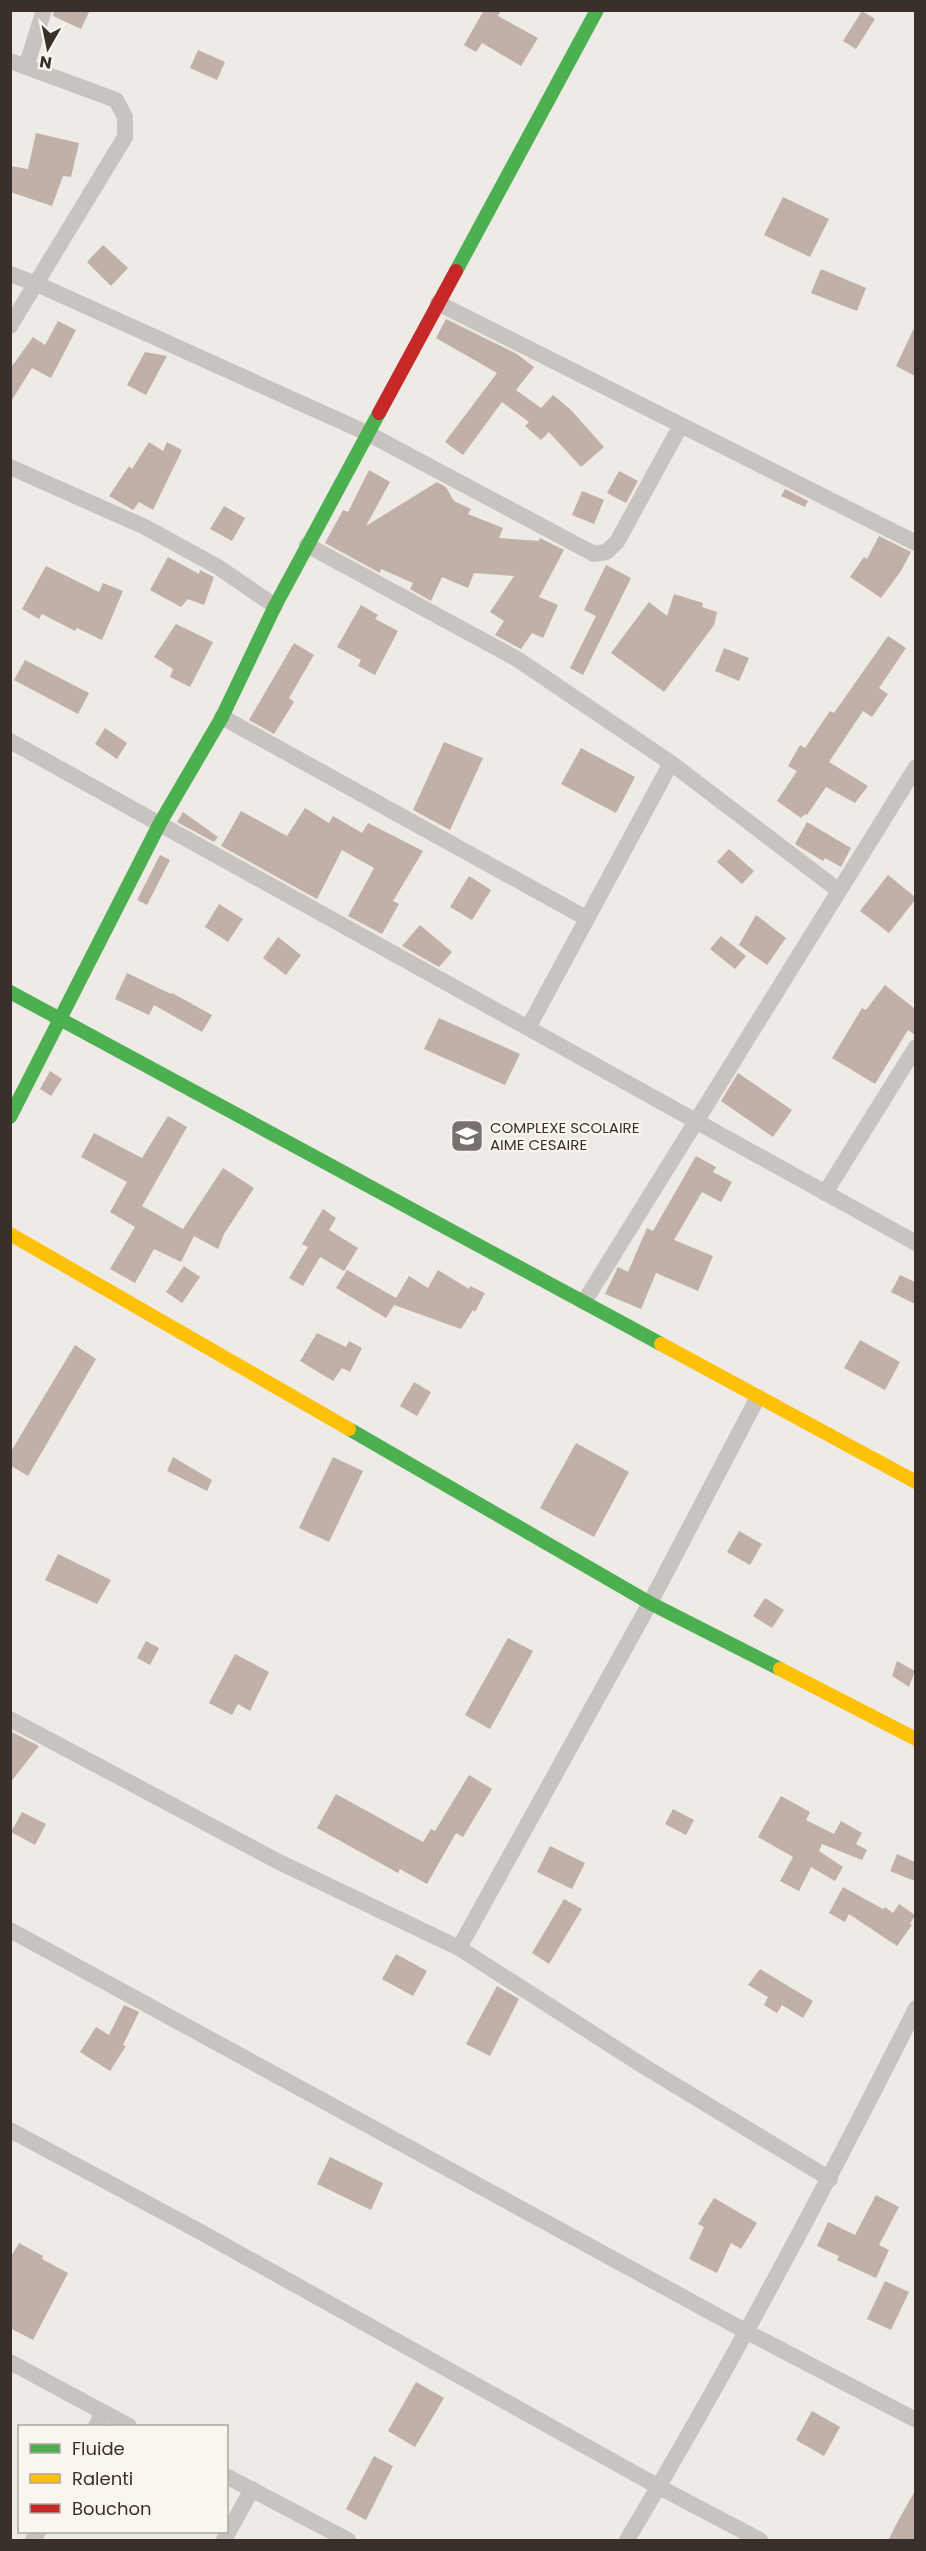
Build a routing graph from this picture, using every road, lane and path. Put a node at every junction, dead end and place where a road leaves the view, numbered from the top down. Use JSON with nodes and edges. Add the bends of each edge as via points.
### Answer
{"nodes":[{"id":1,"x":44,"y":10,"type":"edge"},
{"id":2,"x":597,"y":10,"type":"edge"},
{"id":3,"x":18,"y":64,"type":"edge"},
{"id":4,"x":10,"y":274,"type":"edge"},
{"id":5,"x":37,"y":284,"type":"junction"},
{"id":6,"x":438,"y":303,"type":"junction"},
{"id":7,"x":10,"y":326,"type":"edge"},
{"id":8,"x":681,"y":425,"type":"junction"},
{"id":9,"x":367,"y":433,"type":"junction"},
{"id":10,"x":10,"y":467,"type":"edge"},
{"id":11,"x":915,"y":543,"type":"edge"},
{"id":12,"x":307,"y":545,"type":"junction"},
{"id":13,"x":275,"y":606,"type":"junction"},
{"id":14,"x":222,"y":717,"type":"junction"},
{"id":15,"x":10,"y":741,"type":"edge"},
{"id":16,"x":671,"y":763,"type":"junction"},
{"id":17,"x":915,"y":767,"type":"edge"},
{"id":18,"x":160,"y":823,"type":"junction"},
{"id":19,"x":838,"y":890,"type":"junction"},
{"id":20,"x":586,"y":918,"type":"junction"},
{"id":21,"x":10,"y":992,"type":"edge"},
{"id":22,"x":62,"y":1020,"type":"junction"},
{"id":23,"x":528,"y":1028,"type":"junction"},
{"id":24,"x":915,"y":1047,"type":"edge"},
{"id":25,"x":10,"y":1118,"type":"edge"},
{"id":26,"x":695,"y":1121,"type":"junction"},
{"id":27,"x":825,"y":1192,"type":"junction"},
{"id":28,"x":10,"y":1234,"type":"edge"},
{"id":29,"x":915,"y":1243,"type":"edge"},
{"id":30,"x":584,"y":1302,"type":"junction"},
{"id":31,"x":758,"y":1396,"type":"junction"},
{"id":32,"x":915,"y":1482,"type":"edge"},
{"id":33,"x":650,"y":1603,"type":"junction"},
{"id":34,"x":10,"y":1719,"type":"edge"},
{"id":35,"x":915,"y":1739,"type":"edge"},
{"id":36,"x":10,"y":1930,"type":"edge"},
{"id":37,"x":459,"y":1948,"type":"junction"},
{"id":38,"x":915,"y":2008,"type":"edge"},
{"id":39,"x":10,"y":2130,"type":"edge"},
{"id":40,"x":830,"y":2179,"type":"junction"},
{"id":41,"x":747,"y":2332,"type":"junction"},
{"id":42,"x":10,"y":2362,"type":"edge"},
{"id":43,"x":99,"y":2420,"type":"edge"},
{"id":44,"x":915,"y":2420,"type":"edge"},
{"id":45,"x":120,"y":2425,"type":"edge"},
{"id":46,"x":228,"y":2477,"type":"edge"},
{"id":47,"x":659,"y":2487,"type":"junction"},
{"id":48,"x":252,"y":2489,"type":"junction"},
{"id":49,"x":224,"y":2541,"type":"edge"},
{"id":50,"x":348,"y":2541,"type":"edge"},
{"id":51,"x":627,"y":2541,"type":"edge"},
{"id":52,"x":760,"y":2541,"type":"edge"}],
"edges":[{"from":1,"to":3,"type":"street"},
{"from":2,"to":6,"type":"street"},
{"from":3,"to":5,"type":"street","via":[[116,100],[125,117],[125,137]]},
{"from":4,"to":5,"type":"street"},
{"from":5,"to":7,"type":"street"},
{"from":5,"to":9,"type":"street"},
{"from":6,"to":8,"type":"street"},
{"from":6,"to":9,"type":"street"},
{"from":8,"to":9,"type":"street","via":[[617,542],[606,552],[594,554]]},
{"from":8,"to":11,"type":"street"},
{"from":9,"to":12,"type":"street"},
{"from":10,"to":13,"type":"street","via":[[145,527],[218,567]]},
{"from":12,"to":13,"type":"street"},
{"from":12,"to":16,"type":"street","via":[[517,659]]},
{"from":13,"to":14,"type":"street"},
{"from":14,"to":18,"type":"street"},
{"from":14,"to":20,"type":"street"},
{"from":15,"to":18,"type":"street"},
{"from":16,"to":19,"type":"street"},
{"from":16,"to":20,"type":"street"},
{"from":17,"to":19,"type":"street"},
{"from":18,"to":22,"type":"street"},
{"from":18,"to":23,"type":"street"},
{"from":19,"to":26,"type":"street"},
{"from":20,"to":23,"type":"street"},
{"from":21,"to":22,"type":"street"},
{"from":22,"to":25,"type":"street"},
{"from":22,"to":30,"type":"street"},
{"from":23,"to":26,"type":"street"},
{"from":24,"to":27,"type":"street"},
{"from":26,"to":27,"type":"street"},
{"from":26,"to":30,"type":"street"},
{"from":27,"to":29,"type":"street"},
{"from":28,"to":33,"type":"street"},
{"from":30,"to":31,"type":"street"},
{"from":31,"to":32,"type":"street"},
{"from":31,"to":33,"type":"street"},
{"from":33,"to":35,"type":"street"},
{"from":33,"to":37,"type":"street"},
{"from":34,"to":37,"type":"street","via":[[279,1862]]},
{"from":36,"to":41,"type":"street"},
{"from":37,"to":40,"type":"street"},
{"from":38,"to":40,"type":"street"},
{"from":39,"to":47,"type":"street"},
{"from":40,"to":41,"type":"street"},
{"from":41,"to":44,"type":"street"},
{"from":41,"to":47,"type":"street"},
{"from":42,"to":43,"type":"street"},
{"from":43,"to":45,"type":"street"},
{"from":46,"to":48,"type":"street"},
{"from":47,"to":51,"type":"street"},
{"from":47,"to":52,"type":"street"},
{"from":48,"to":49,"type":"street"},
{"from":48,"to":50,"type":"street"}]}
